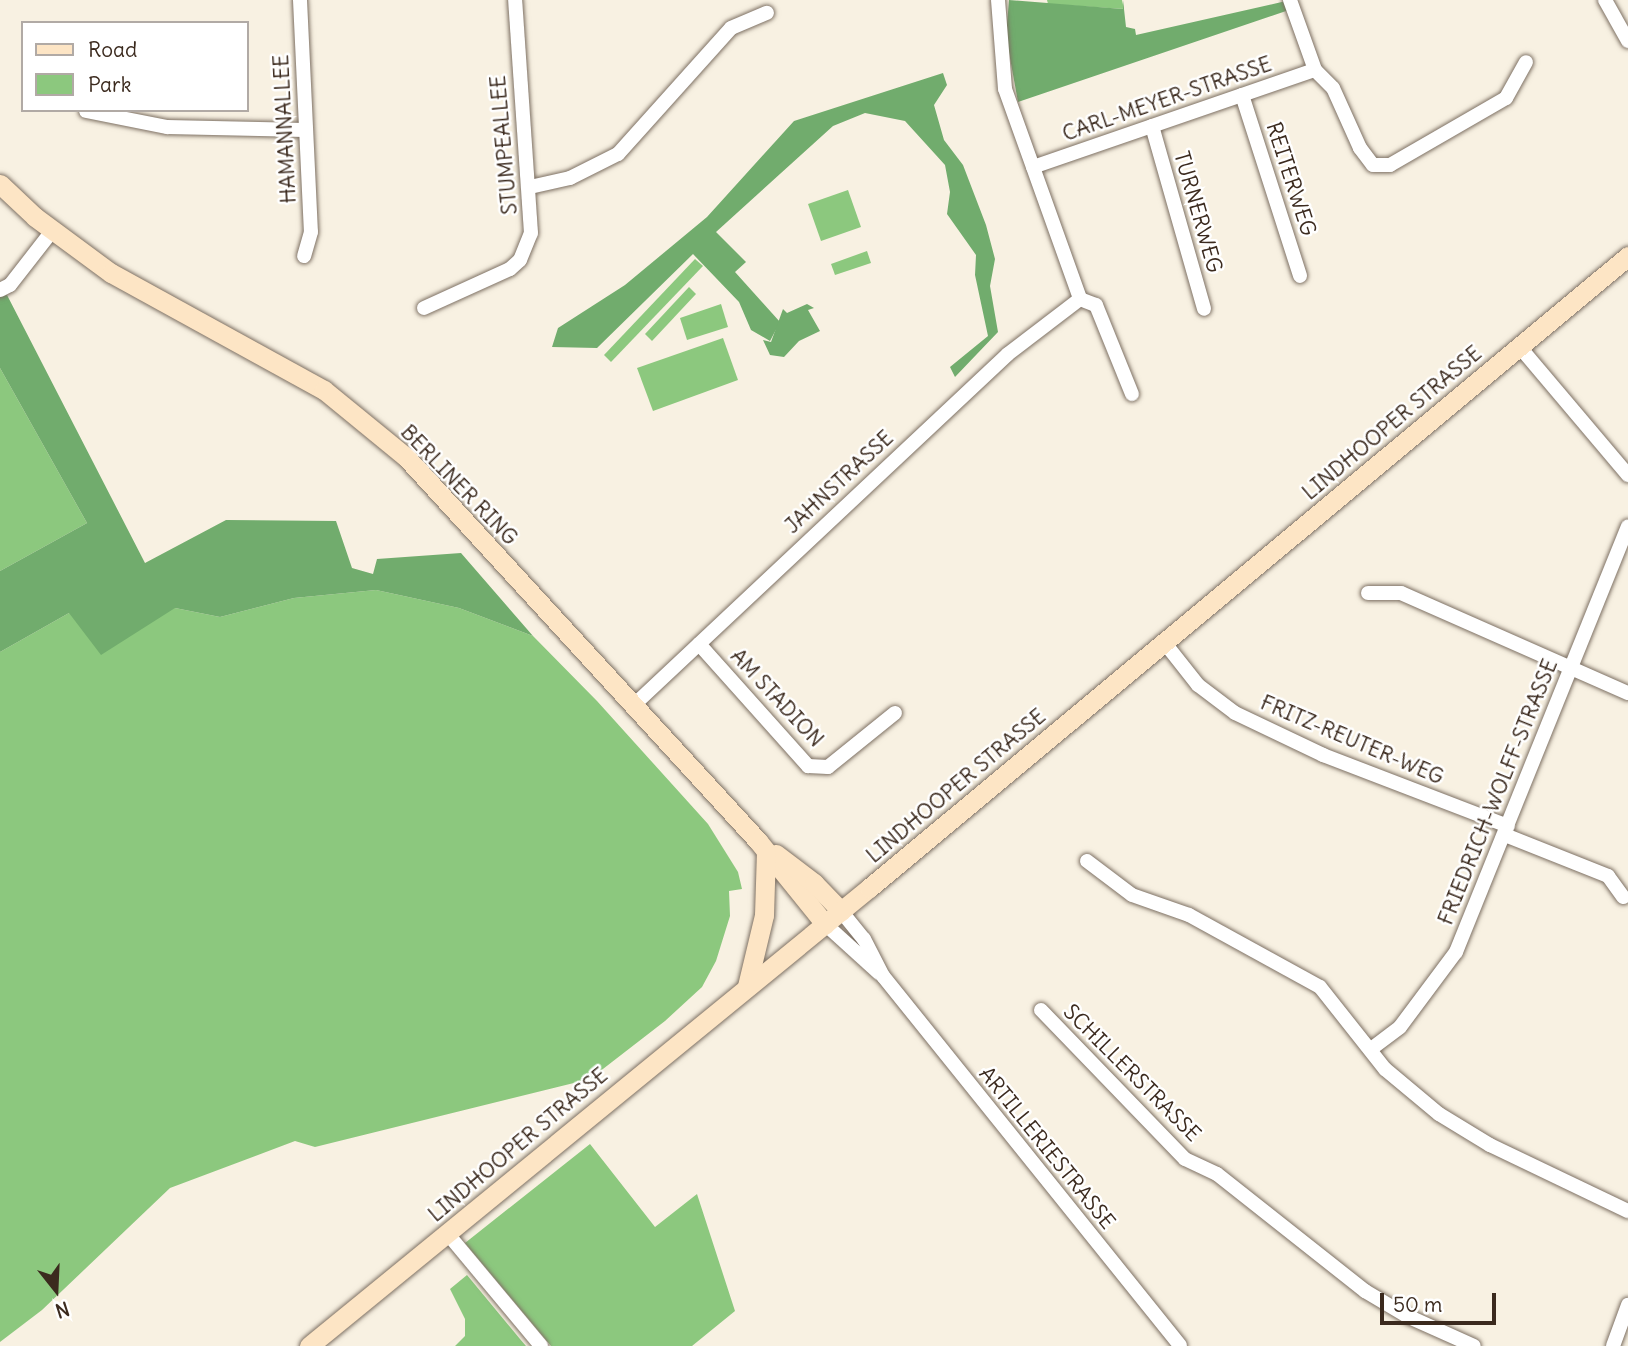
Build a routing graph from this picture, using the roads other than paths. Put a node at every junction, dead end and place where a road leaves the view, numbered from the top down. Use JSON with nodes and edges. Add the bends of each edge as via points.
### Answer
{"nodes":[{"id":1,"x":300,"y":0,"type":"edge"},
{"id":2,"x":515,"y":0,"type":"edge"},
{"id":3,"x":998,"y":0,"type":"edge"},
{"id":4,"x":1290,"y":0,"type":"edge"},
{"id":5,"x":1605,"y":0,"type":"edge"},
{"id":6,"x":767,"y":13,"type":"dead end"},
{"id":7,"x":1628,"y":41,"type":"edge"},
{"id":8,"x":1527,"y":62,"type":"dead end"},
{"id":9,"x":1315,"y":70,"type":"junction"},
{"id":10,"x":1242,"y":95,"type":"junction"},
{"id":11,"x":91,"y":112,"type":"edge"},
{"id":12,"x":1152,"y":126,"type":"junction"},
{"id":13,"x":305,"y":130,"type":"junction"},
{"id":14,"x":1034,"y":167,"type":"junction"},
{"id":15,"x":0,"y":184,"type":"edge"},
{"id":16,"x":530,"y":187,"type":"junction"},
{"id":17,"x":52,"y":231,"type":"junction"},
{"id":18,"x":303,"y":256,"type":"dead end"},
{"id":19,"x":1628,"y":256,"type":"edge"},
{"id":20,"x":1300,"y":276,"type":"dead end"},
{"id":21,"x":0,"y":289,"type":"edge"},
{"id":22,"x":1080,"y":299,"type":"junction"},
{"id":23,"x":424,"y":308,"type":"dead end"},
{"id":24,"x":1204,"y":309,"type":"dead end"},
{"id":25,"x":1519,"y":346,"type":"junction"},
{"id":26,"x":1132,"y":394,"type":"dead end"},
{"id":27,"x":1628,"y":475,"type":"edge"},
{"id":28,"x":1628,"y":526,"type":"edge"},
{"id":29,"x":1368,"y":593,"type":"dead end"},
{"id":30,"x":1164,"y":642,"type":"junction"},
{"id":31,"x":699,"y":644,"type":"junction"},
{"id":32,"x":1572,"y":667,"type":"junction"},
{"id":33,"x":1628,"y":693,"type":"edge"},
{"id":34,"x":635,"y":704,"type":"junction"},
{"id":35,"x":895,"y":713,"type":"dead end"},
{"id":36,"x":1506,"y":830,"type":"junction"},
{"id":37,"x":762,"y":846,"type":"junction"},
{"id":38,"x":1087,"y":861,"type":"dead end"},
{"id":39,"x":1623,"y":897,"type":"dead end"},
{"id":40,"x":841,"y":911,"type":"junction"},
{"id":41,"x":825,"y":924,"type":"junction"},
{"id":42,"x":883,"y":976,"type":"junction"},
{"id":43,"x":747,"y":986,"type":"junction"},
{"id":44,"x":1041,"y":1010,"type":"dead end"},
{"id":45,"x":1371,"y":1049,"type":"junction"},
{"id":46,"x":1628,"y":1211,"type":"edge"},
{"id":47,"x":447,"y":1233,"type":"junction"},
{"id":48,"x":1628,"y":1305,"type":"edge"},
{"id":49,"x":309,"y":1346,"type":"edge"},
{"id":50,"x":541,"y":1346,"type":"edge"},
{"id":51,"x":1180,"y":1346,"type":"edge"},
{"id":52,"x":1474,"y":1346,"type":"edge"},
{"id":53,"x":1613,"y":1346,"type":"edge"}],
"edges":[{"from":1,"to":13,"type":"street","name":"HAMANNALLEE"},
{"from":2,"to":16,"type":"street","name":"STUMPEALLEE","via":[[522,142]]},
{"from":3,"to":14,"type":"street","via":[[1005,89]]},
{"from":4,"to":9,"type":"street"},
{"from":5,"to":7,"type":"street"},
{"from":6,"to":16,"type":"street","via":[[731,28],[618,154],[570,178]]},
{"from":8,"to":9,"type":"street","via":[[1506,98],[1390,165],[1373,165],[1360,148],[1333,88]]},
{"from":9,"to":10,"type":"street","name":"CARL-MEYER-STRASSE"},
{"from":10,"to":12,"type":"street","name":"CARL-MEYER-STRASSE"},
{"from":10,"to":20,"type":"street","name":"REITERWEG"},
{"from":11,"to":13,"type":"street","via":[[167,127]]},
{"from":12,"to":14,"type":"street","name":"CARL-MEYER-STRASSE"},
{"from":12,"to":24,"type":"street","name":"TURNERWEG"},
{"from":13,"to":18,"type":"street","name":"HAMANNALLEE","via":[[311,232]]},
{"from":14,"to":22,"type":"street"},
{"from":15,"to":17,"type":"main road","name":"BERLINER RING"},
{"from":16,"to":23,"type":"street","name":"STUMPEALLEE","via":[[531,233],[520,260],[486,283]]},
{"from":17,"to":21,"type":"street","via":[[10,285]]},
{"from":17,"to":34,"type":"main road","name":"BERLINER RING","via":[[111,273],[324,390],[406,457]]},
{"from":19,"to":25,"type":"main road","name":"LINDHOOPER STRASSE"},
{"from":22,"to":26,"type":"street","via":[[1096,305]]},
{"from":22,"to":31,"type":"street","name":"JAHNSTRASSE","via":[[1008,354]]},
{"from":25,"to":27,"type":"street"},
{"from":25,"to":30,"type":"main road","name":"LINDHOOPER STRASSE"},
{"from":28,"to":32,"type":"street","name":"FRIEDRICH-WOLFF-STRASSE"},
{"from":29,"to":32,"type":"street","via":[[1401,593]]},
{"from":30,"to":36,"type":"street","name":"FRITZ-REUTER-WEG","via":[[1198,685],[1235,713]]},
{"from":30,"to":40,"type":"main road","name":"LINDHOOPER STRASSE"},
{"from":31,"to":34,"type":"street","name":"JAHNSTRASSE"},
{"from":31,"to":35,"type":"street","name":"AM STADION","via":[[808,766],[828,768]]},
{"from":32,"to":33,"type":"street"},
{"from":32,"to":36,"type":"street","name":"FRIEDRICH-WOLFF-STRASSE"},
{"from":34,"to":37,"type":"main road","name":"BERLINER RING"},
{"from":36,"to":39,"type":"street","name":"FRITZ-REUTER-WEG","via":[[1608,876]]},
{"from":36,"to":45,"type":"street","name":"FRIEDRICH-WOLFF-STRASSE","via":[[1456,952],[1400,1027]]},
{"from":37,"to":40,"type":"main road","name":"BERLINER RING","via":[[814,883]]},
{"from":37,"to":41,"type":"main road","name":"BERLINER RING"},
{"from":37,"to":43,"type":"main road","via":[[764,915]]},
{"from":38,"to":45,"type":"street","via":[[1132,895],[1188,915],[1320,987]]},
{"from":40,"to":41,"type":"main road","name":"LINDHOOPER STRASSE"},
{"from":40,"to":42,"type":"street","name":"ARTILLERIESTRASSE","via":[[864,939]]},
{"from":41,"to":42,"type":"street","name":"ARTILLERIESTRASSE"},
{"from":41,"to":43,"type":"main road","name":"LINDHOOPER STRASSE"},
{"from":42,"to":51,"type":"street","name":"ARTILLERIESTRASSE"},
{"from":43,"to":47,"type":"main road","name":"LINDHOOPER STRASSE"},
{"from":44,"to":52,"type":"street","name":"SCHILLERSTRASSE","via":[[1185,1159],[1217,1174],[1365,1291]]},
{"from":45,"to":46,"type":"street","via":[[1385,1069],[1439,1114],[1490,1145]]},
{"from":47,"to":49,"type":"main road","name":"LINDHOOPER STRASSE"},
{"from":47,"to":50,"type":"street"},
{"from":48,"to":53,"type":"street"}]}
